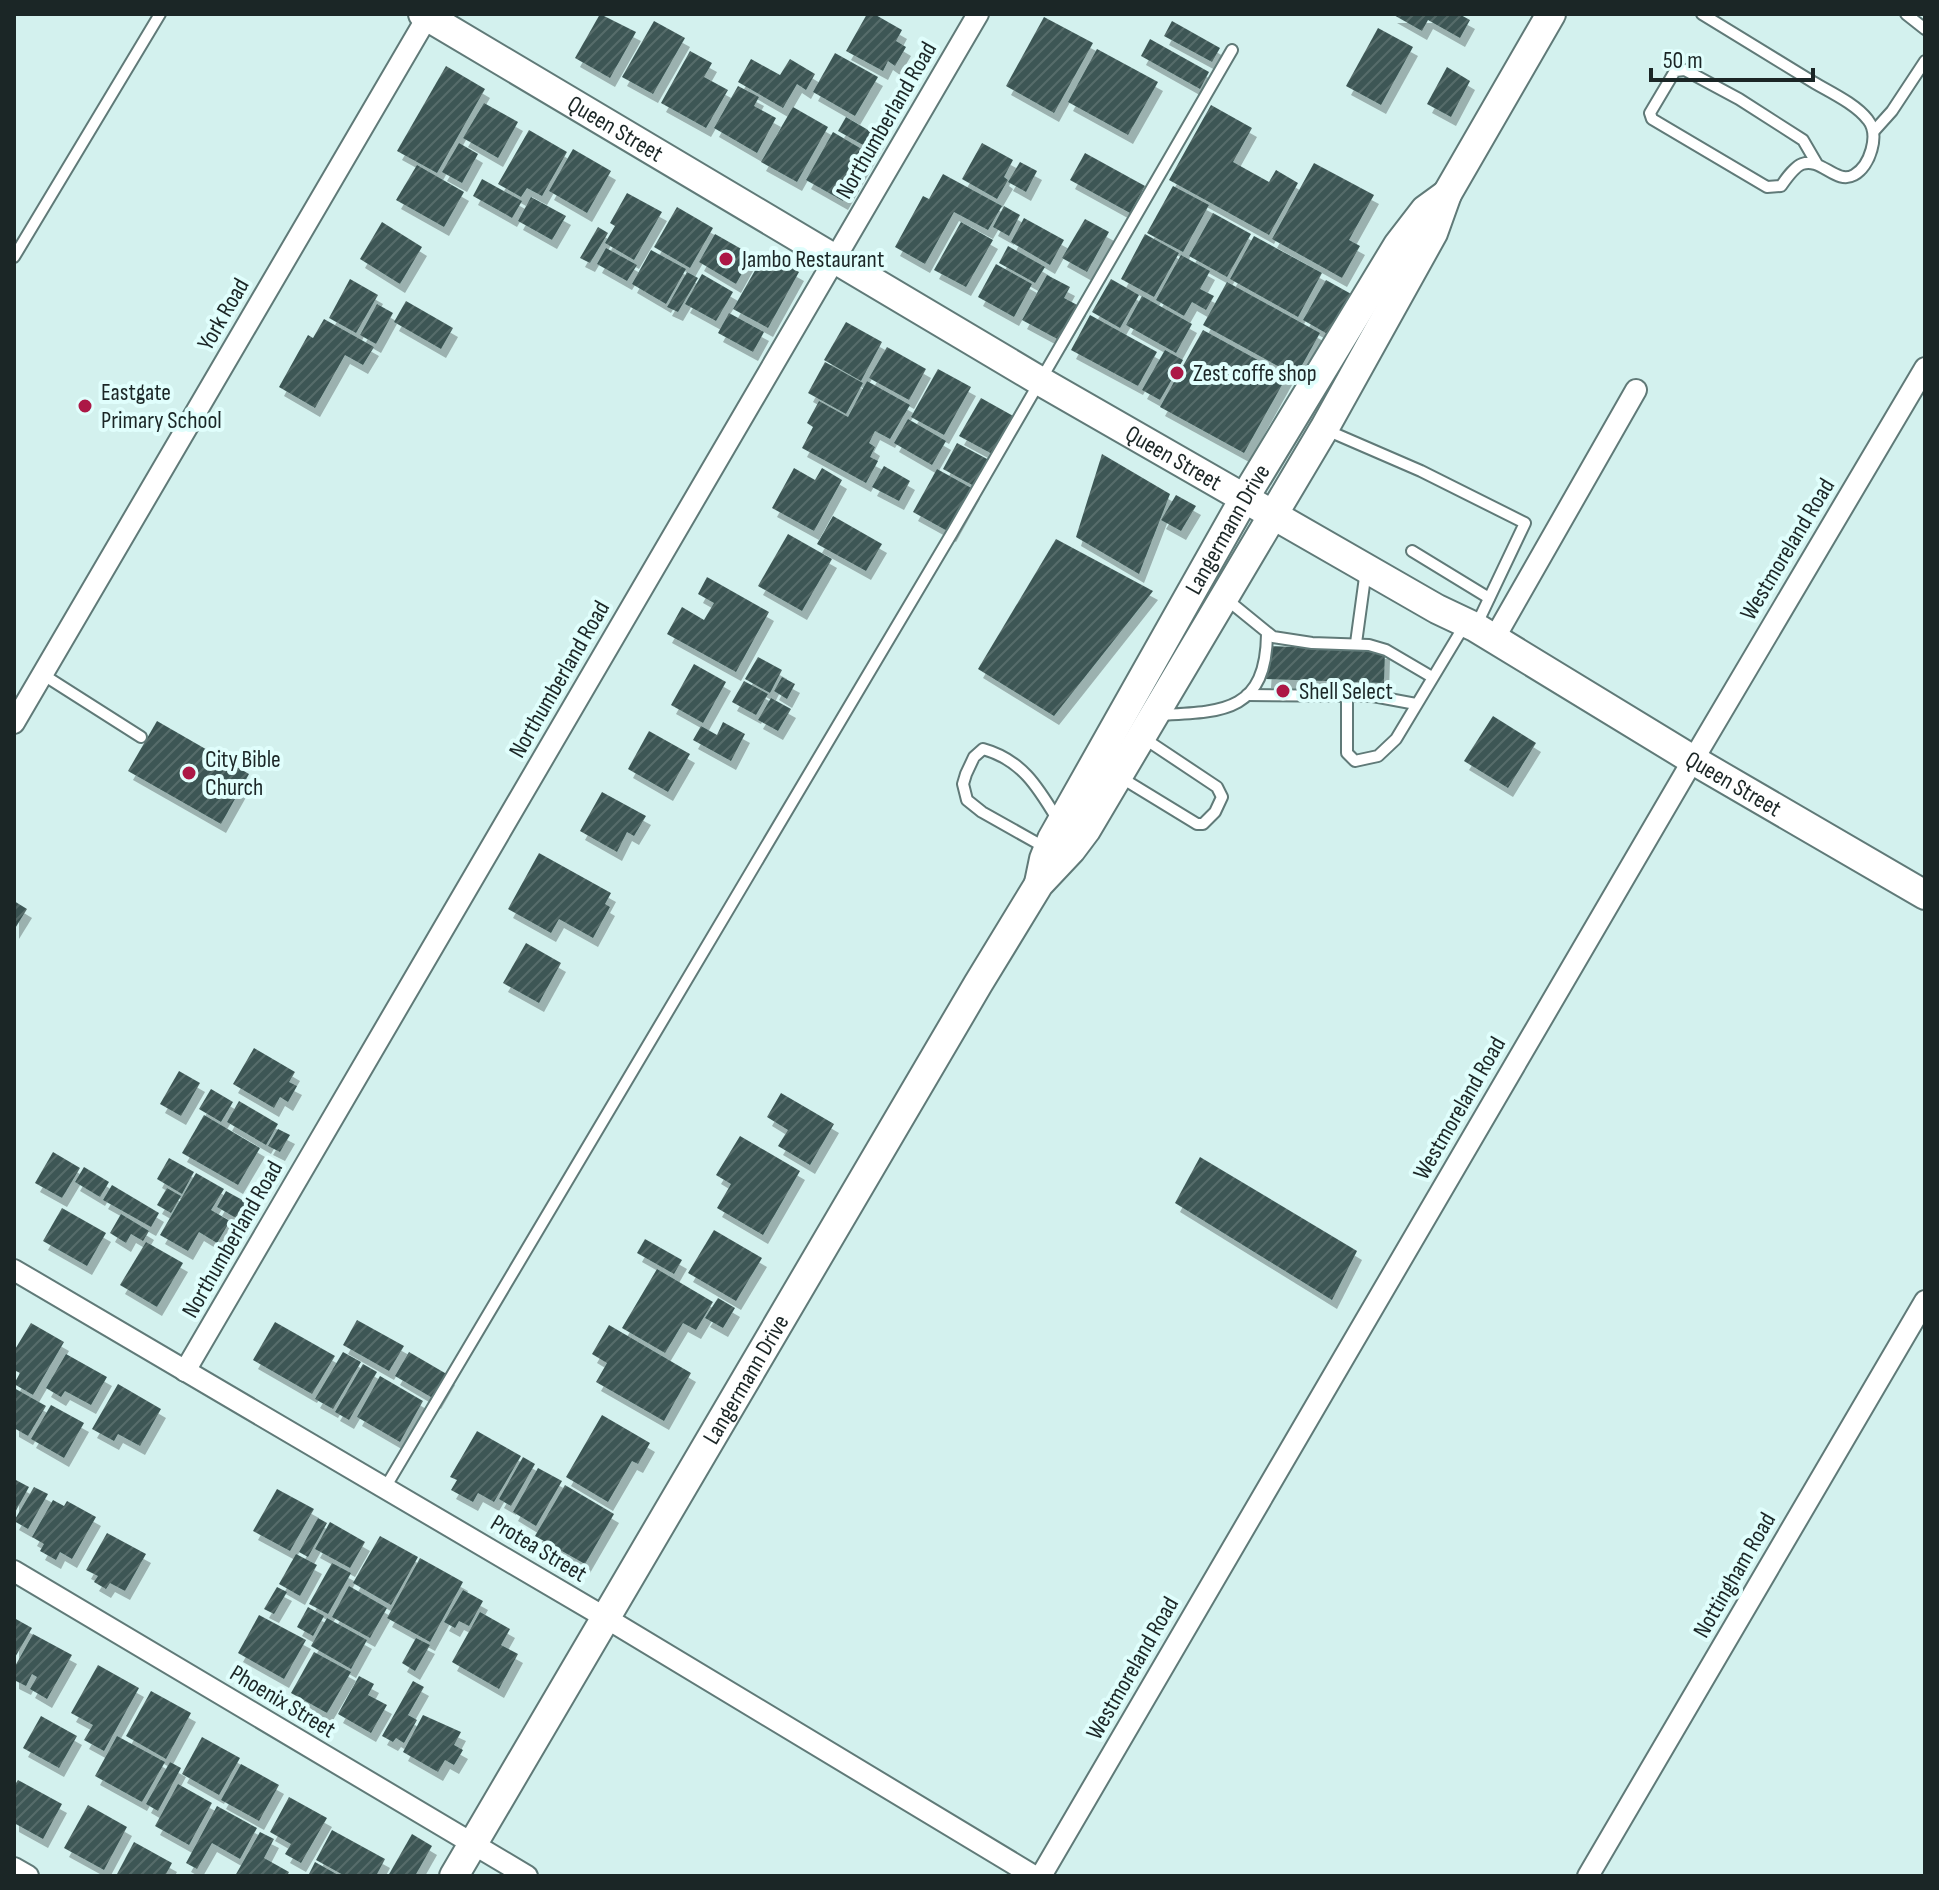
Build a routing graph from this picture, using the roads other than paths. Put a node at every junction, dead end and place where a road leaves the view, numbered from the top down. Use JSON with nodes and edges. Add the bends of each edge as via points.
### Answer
{"nodes":[{"id":1,"x":160,"y":14,"type":"edge"},
{"id":2,"x":978,"y":14,"type":"edge"},
{"id":3,"x":1551,"y":14,"type":"edge"},
{"id":4,"x":1702,"y":14,"type":"edge"},
{"id":5,"x":1906,"y":14,"type":"edge"},
{"id":6,"x":427,"y":15,"type":"edge"},
{"id":7,"x":1925,"y":29,"type":"edge"},
{"id":8,"x":1232,"y":50,"type":"dead end"},
{"id":9,"x":1925,"y":61,"type":"edge"},
{"id":10,"x":1874,"y":131,"type":"junction"},
{"id":11,"x":1817,"y":164,"type":"junction"},
{"id":12,"x":1447,"y":194,"type":"junction"},
{"id":13,"x":14,"y":257,"type":"edge"},
{"id":14,"x":835,"y":258,"type":"junction"},
{"id":15,"x":1925,"y":368,"type":"edge"},
{"id":16,"x":1040,"y":381,"type":"junction"},
{"id":17,"x":1636,"y":390,"type":"dead end"},
{"id":18,"x":1324,"y":429,"type":"junction"},
{"id":19,"x":1245,"y":497,"type":"junction"},
{"id":20,"x":1273,"y":513,"type":"junction"},
{"id":21,"x":1412,"y":551,"type":"dead end"},
{"id":22,"x":1366,"y":567,"type":"junction"},
{"id":23,"x":1224,"y":597,"type":"junction"},
{"id":24,"x":1489,"y":598,"type":"junction"},
{"id":25,"x":1478,"y":630,"type":"junction"},
{"id":26,"x":1267,"y":634,"type":"junction"},
{"id":27,"x":1356,"y":643,"type":"junction"},
{"id":28,"x":42,"y":674,"type":"junction"},
{"id":29,"x":1432,"y":677,"type":"junction"},
{"id":30,"x":1247,"y":695,"type":"junction"},
{"id":31,"x":1347,"y":696,"type":"junction"},
{"id":32,"x":20,"y":701,"type":"edge"},
{"id":33,"x":1416,"y":704,"type":"junction"},
{"id":34,"x":14,"y":723,"type":"edge"},
{"id":35,"x":1148,"y":726,"type":"junction"},
{"id":36,"x":141,"y":737,"type":"dead end"},
{"id":37,"x":1693,"y":760,"type":"junction"},
{"id":38,"x":1118,"y":776,"type":"junction"},
{"id":39,"x":1054,"y":836,"type":"junction"},
{"id":40,"x":1039,"y":884,"type":"junction"},
{"id":41,"x":1925,"y":895,"type":"edge"},
{"id":42,"x":14,"y":1270,"type":"edge"},
{"id":43,"x":1925,"y":1301,"type":"edge"},
{"id":44,"x":185,"y":1371,"type":"junction"},
{"id":45,"x":385,"y":1488,"type":"junction"},
{"id":46,"x":14,"y":1571,"type":"edge"},
{"id":47,"x":606,"y":1618,"type":"junction"},
{"id":48,"x":473,"y":1845,"type":"junction"},
{"id":49,"x":14,"y":1868,"type":"edge"},
{"id":50,"x":28,"y":1876,"type":"edge"},
{"id":51,"x":454,"y":1876,"type":"edge"},
{"id":52,"x":527,"y":1876,"type":"edge"},
{"id":53,"x":1034,"y":1876,"type":"edge"},
{"id":54,"x":1041,"y":1876,"type":"edge"},
{"id":55,"x":1588,"y":1876,"type":"edge"}],
"edges":[{"from":1,"to":13,"type":"lane"},
{"from":2,"to":14,"type":"street","name":"Northumberland Road"},
{"from":3,"to":12,"type":"main road","name":"Langermann Drive"},
{"from":4,"to":10,"type":"lane","via":[[1836,96],[1867,118]]},
{"from":5,"to":7,"type":"lane"},
{"from":6,"to":14,"type":"main road","name":"Queen Street"},
{"from":6,"to":28,"type":"street","name":"York Road"},
{"from":8,"to":16,"type":"lane"},
{"from":9,"to":10,"type":"lane"},
{"from":10,"to":11,"type":"lane","via":[[1868,160],[1853,175],[1841,176]]},
{"from":11,"to":11,"type":"lane","via":[[1803,140],[1685,70],[1675,71],[1650,113],[1656,122],[1767,187],[1781,186],[1799,165]]},
{"from":12,"to":18,"type":"main road","name":"Langermann Drive","via":[[1433,233]]},
{"from":12,"to":19,"type":"main road","name":"Langermann Drive","via":[[1425,210],[1398,245]]},
{"from":14,"to":16,"type":"main road","name":"Queen Street"},
{"from":14,"to":44,"type":"street","name":"Northumberland Road"},
{"from":15,"to":37,"type":"street","name":"Westmoreland Road"},
{"from":16,"to":19,"type":"main road","name":"Queen Street"},
{"from":16,"to":45,"type":"lane"},
{"from":17,"to":25,"type":"street"},
{"from":18,"to":20,"type":"main road","name":"Langermann Drive"},
{"from":18,"to":24,"type":"lane","via":[[1525,523]]},
{"from":19,"to":20,"type":"main road","name":"Queen Street"},
{"from":19,"to":39,"type":"main road","name":"Langermann Drive"},
{"from":20,"to":22,"type":"main road","name":"Queen Street"},
{"from":20,"to":23,"type":"main road","name":"Langermann Drive"},
{"from":21,"to":24,"type":"lane"},
{"from":22,"to":25,"type":"main road","name":"Queen Street"},
{"from":22,"to":27,"type":"lane"},
{"from":23,"to":26,"type":"lane"},
{"from":23,"to":35,"type":"main road","name":"Langermann Drive"},
{"from":24,"to":25,"type":"lane"},
{"from":25,"to":29,"type":"lane"},
{"from":25,"to":37,"type":"main road","name":"Queen Street"},
{"from":26,"to":27,"type":"lane","via":[[1312,643]]},
{"from":26,"to":30,"type":"lane","via":[[1263,671]]},
{"from":27,"to":29,"type":"lane","via":[[1386,650]]},
{"from":28,"to":32,"type":"street","name":"York Road"},
{"from":28,"to":36,"type":"lane"},
{"from":29,"to":33,"type":"lane"},
{"from":30,"to":31,"type":"lane"},
{"from":30,"to":35,"type":"lane","via":[[1221,711]]},
{"from":31,"to":33,"type":"lane"},
{"from":31,"to":33,"type":"lane","via":[[1345,745],[1355,761],[1384,751]]},
{"from":32,"to":34,"type":"street","name":"York Road"},
{"from":35,"to":38,"type":"main road","name":"Langermann Drive"},
{"from":35,"to":38,"type":"lane","via":[[1217,787],[1222,797],[1215,812],[1197,824]]},
{"from":37,"to":41,"type":"main road","name":"Queen Street"},
{"from":37,"to":54,"type":"street","name":"Westmoreland Road"},
{"from":38,"to":40,"type":"main road","name":"Langermann Drive","via":[[1071,850]]},
{"from":39,"to":39,"type":"lane","via":[[1040,791],[1021,767],[983,749],[974,757],[963,784],[967,800],[982,812]]},
{"from":39,"to":40,"type":"main road","name":"Langermann Drive"},
{"from":40,"to":47,"type":"main road","name":"Langermann Drive"},
{"from":42,"to":44,"type":"street","name":"Protea Street"},
{"from":43,"to":55,"type":"street","name":"Nottingham Road"},
{"from":44,"to":45,"type":"street","name":"Protea Street"},
{"from":45,"to":47,"type":"street","name":"Protea Street"},
{"from":46,"to":48,"type":"street","name":"Phoenix Street"},
{"from":47,"to":48,"type":"main road","name":"Langermann Drive"},
{"from":47,"to":53,"type":"street","name":"Protea Street"},
{"from":48,"to":51,"type":"main road","name":"Langermann Drive"},
{"from":48,"to":52,"type":"street","name":"Phoenix Street"},
{"from":49,"to":50,"type":"street"}]}
